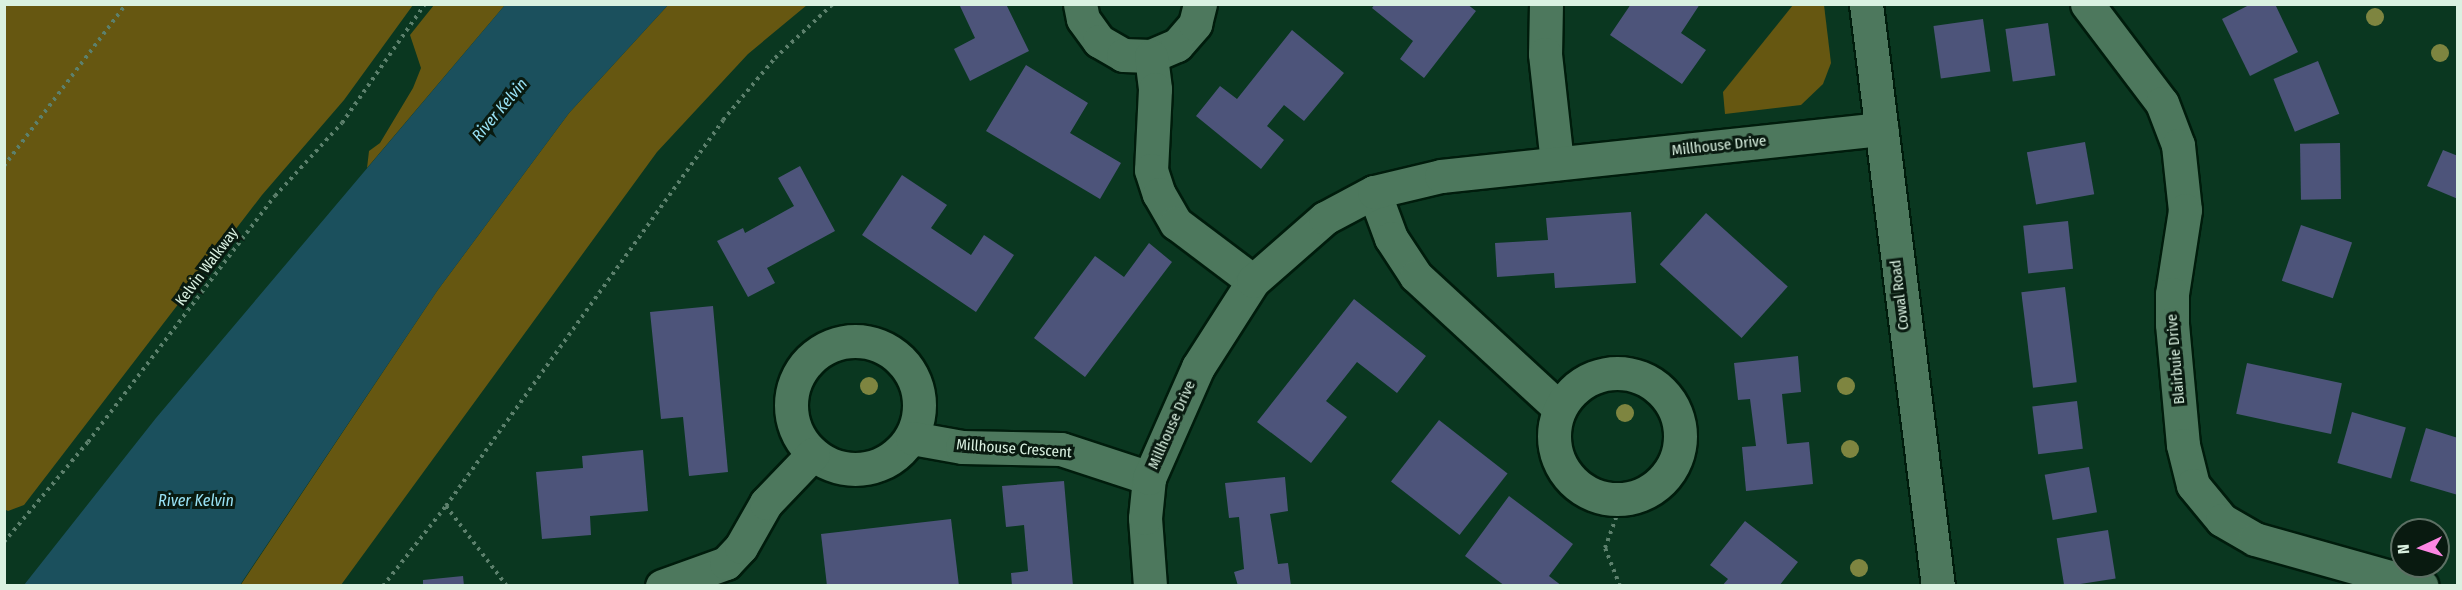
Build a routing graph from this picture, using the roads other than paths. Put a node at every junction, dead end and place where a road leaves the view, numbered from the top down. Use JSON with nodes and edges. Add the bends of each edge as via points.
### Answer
{"nodes":[{"id":1,"x":1080,"y":4,"type":"edge"},
{"id":2,"x":1200,"y":4,"type":"edge"},
{"id":3,"x":1546,"y":4,"type":"edge"},
{"id":4,"x":1866,"y":4,"type":"edge"},
{"id":5,"x":2087,"y":4,"type":"edge"},
{"id":6,"x":1151,"y":56,"type":"junction"},
{"id":7,"x":1881,"y":129,"type":"junction"},
{"id":8,"x":1557,"y":163,"type":"junction"},
{"id":9,"x":1374,"y":192,"type":"junction"},
{"id":10,"x":1253,"y":281,"type":"junction"},
{"id":11,"x":1559,"y":408,"type":"junction"},
{"id":12,"x":912,"y":438,"type":"junction"},
{"id":13,"x":813,"y":454,"type":"junction"},
{"id":14,"x":1149,"y":478,"type":"junction"},
{"id":15,"x":662,"y":585,"type":"edge"},
{"id":16,"x":1150,"y":585,"type":"edge"},
{"id":17,"x":1938,"y":585,"type":"edge"},
{"id":18,"x":2422,"y":585,"type":"edge"}],
"edges":[{"from":1,"to":6,"type":"street","via":[[1083,19],[1099,41],[1123,55]]},
{"from":2,"to":6,"type":"street","via":[[1195,24],[1177,45]]},
{"from":3,"to":8,"type":"street","via":[[1545,54]]},
{"from":4,"to":7,"type":"street","name":"Cowal Road"},
{"from":5,"to":18,"type":"street","name":"Blairbuie Drive","via":[[2162,104],[2178,145],[2185,210],[2172,294],[2172,324],[2183,446],[2193,485],[2222,520],[2255,539]]},
{"from":6,"to":10,"type":"street","via":[[1155,89],[1151,170],[1159,194],[1176,224]]},
{"from":7,"to":8,"type":"street","name":"Millhouse Drive"},
{"from":7,"to":17,"type":"street","name":"Cowal Road"},
{"from":8,"to":9,"type":"street","name":"Millhouse Drive","via":[[1441,177]]},
{"from":9,"to":10,"type":"street","name":"Millhouse Drive","via":[[1326,218]]},
{"from":9,"to":11,"type":"street","via":[[1391,238],[1416,276]]},
{"from":10,"to":14,"type":"street","name":"Millhouse Drive","via":[[1210,343]]},
{"from":11,"to":11,"type":"street","via":[[1577,385],[1605,372],[1635,373],[1661,388],[1677,413],[1682,442],[1672,471],[1650,491],[1622,501],[1589,494],[1564,472],[1553,441]]},
{"from":12,"to":13,"type":"street","via":[[892,459],[866,470],[837,468]]},
{"from":12,"to":13,"type":"street","via":[[920,413],[917,386],[904,363],[884,347],[858,340],[841,343],[810,359],[795,381],[790,408],[794,425]]},
{"from":12,"to":14,"type":"street","name":"Millhouse Crescent","via":[[962,447],[1061,449]]},
{"from":13,"to":15,"type":"street","via":[[765,503],[741,547],[726,563]]},
{"from":14,"to":16,"type":"street","name":"Millhouse Drive","via":[[1145,518]]}]}
